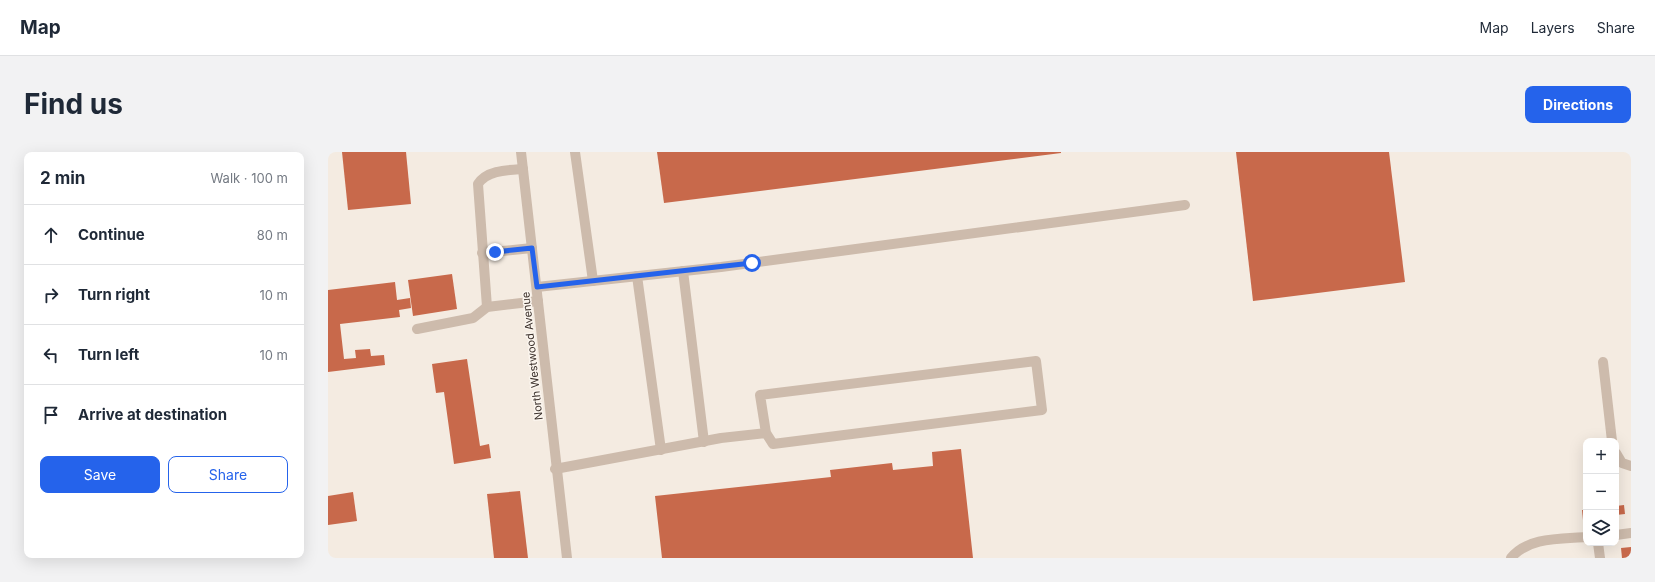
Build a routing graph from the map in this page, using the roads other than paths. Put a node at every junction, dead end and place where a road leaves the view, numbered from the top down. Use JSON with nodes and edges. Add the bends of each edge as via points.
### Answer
{"nodes":[{"id":1,"x":521,"y":152,"type":"edge"},
{"id":2,"x":575,"y":152,"type":"edge"},
{"id":3,"x":523,"y":169,"type":"junction"},
{"id":4,"x":1185,"y":205,"type":"dead end"},
{"id":5,"x":532,"y":248,"type":"junction"},
{"id":6,"x":482,"y":253,"type":"junction"},
{"id":7,"x":683,"y":271,"type":"junction"},
{"id":8,"x":637,"y":276,"type":"junction"},
{"id":9,"x":593,"y":280,"type":"junction"},
{"id":10,"x":537,"y":287,"type":"junction"},
{"id":11,"x":538,"y":301,"type":"junction"},
{"id":12,"x":487,"y":307,"type":"junction"},
{"id":13,"x":417,"y":329,"type":"dead end"},
{"id":14,"x":1603,"y":362,"type":"dead end"},
{"id":15,"x":766,"y":433,"type":"junction"},
{"id":16,"x":1612,"y":438,"type":"edge"},
{"id":17,"x":704,"y":442,"type":"junction"},
{"id":18,"x":661,"y":450,"type":"junction"},
{"id":19,"x":1619,"y":457,"type":"edge"},
{"id":20,"x":1626,"y":465,"type":"edge"},
{"id":21,"x":556,"y":469,"type":"junction"},
{"id":22,"x":1631,"y":533,"type":"edge"},
{"id":23,"x":1619,"y":535,"type":"edge"},
{"id":24,"x":1583,"y":537,"type":"edge"},
{"id":25,"x":1598,"y":546,"type":"edge"},
{"id":26,"x":567,"y":558,"type":"edge"},
{"id":27,"x":1511,"y":558,"type":"edge"},
{"id":28,"x":1600,"y":558,"type":"edge"}],
"edges":[{"from":1,"to":3,"type":"street","name":"North Westwood Avenue"},
{"from":2,"to":9,"type":"street"},
{"from":3,"to":5,"type":"street","name":"North Westwood Avenue"},
{"from":3,"to":6,"type":"street","via":[[499,171],[487,176],[478,184]]},
{"from":4,"to":7,"type":"street"},
{"from":5,"to":6,"type":"street"},
{"from":5,"to":10,"type":"street","name":"North Westwood Avenue"},
{"from":6,"to":12,"type":"street"},
{"from":7,"to":8,"type":"street"},
{"from":7,"to":17,"type":"street"},
{"from":8,"to":9,"type":"street"},
{"from":8,"to":18,"type":"street"},
{"from":9,"to":10,"type":"street"},
{"from":10,"to":11,"type":"street","name":"North Westwood Avenue"},
{"from":11,"to":12,"type":"street"},
{"from":11,"to":21,"type":"street","name":"North Westwood Avenue"},
{"from":12,"to":13,"type":"street","via":[[473,318]]},
{"from":14,"to":16,"type":"street"},
{"from":15,"to":15,"type":"street","via":[[773,444],[1042,410],[1036,361],[760,395]]},
{"from":15,"to":17,"type":"street"},
{"from":17,"to":18,"type":"street"},
{"from":18,"to":21,"type":"street"},
{"from":19,"to":20,"type":"street"},
{"from":21,"to":26,"type":"street","name":"North Westwood Avenue"},
{"from":22,"to":23,"type":"street"},
{"from":24,"to":27,"type":"street","via":[[1539,541],[1518,549]]},
{"from":25,"to":28,"type":"street"}]}
